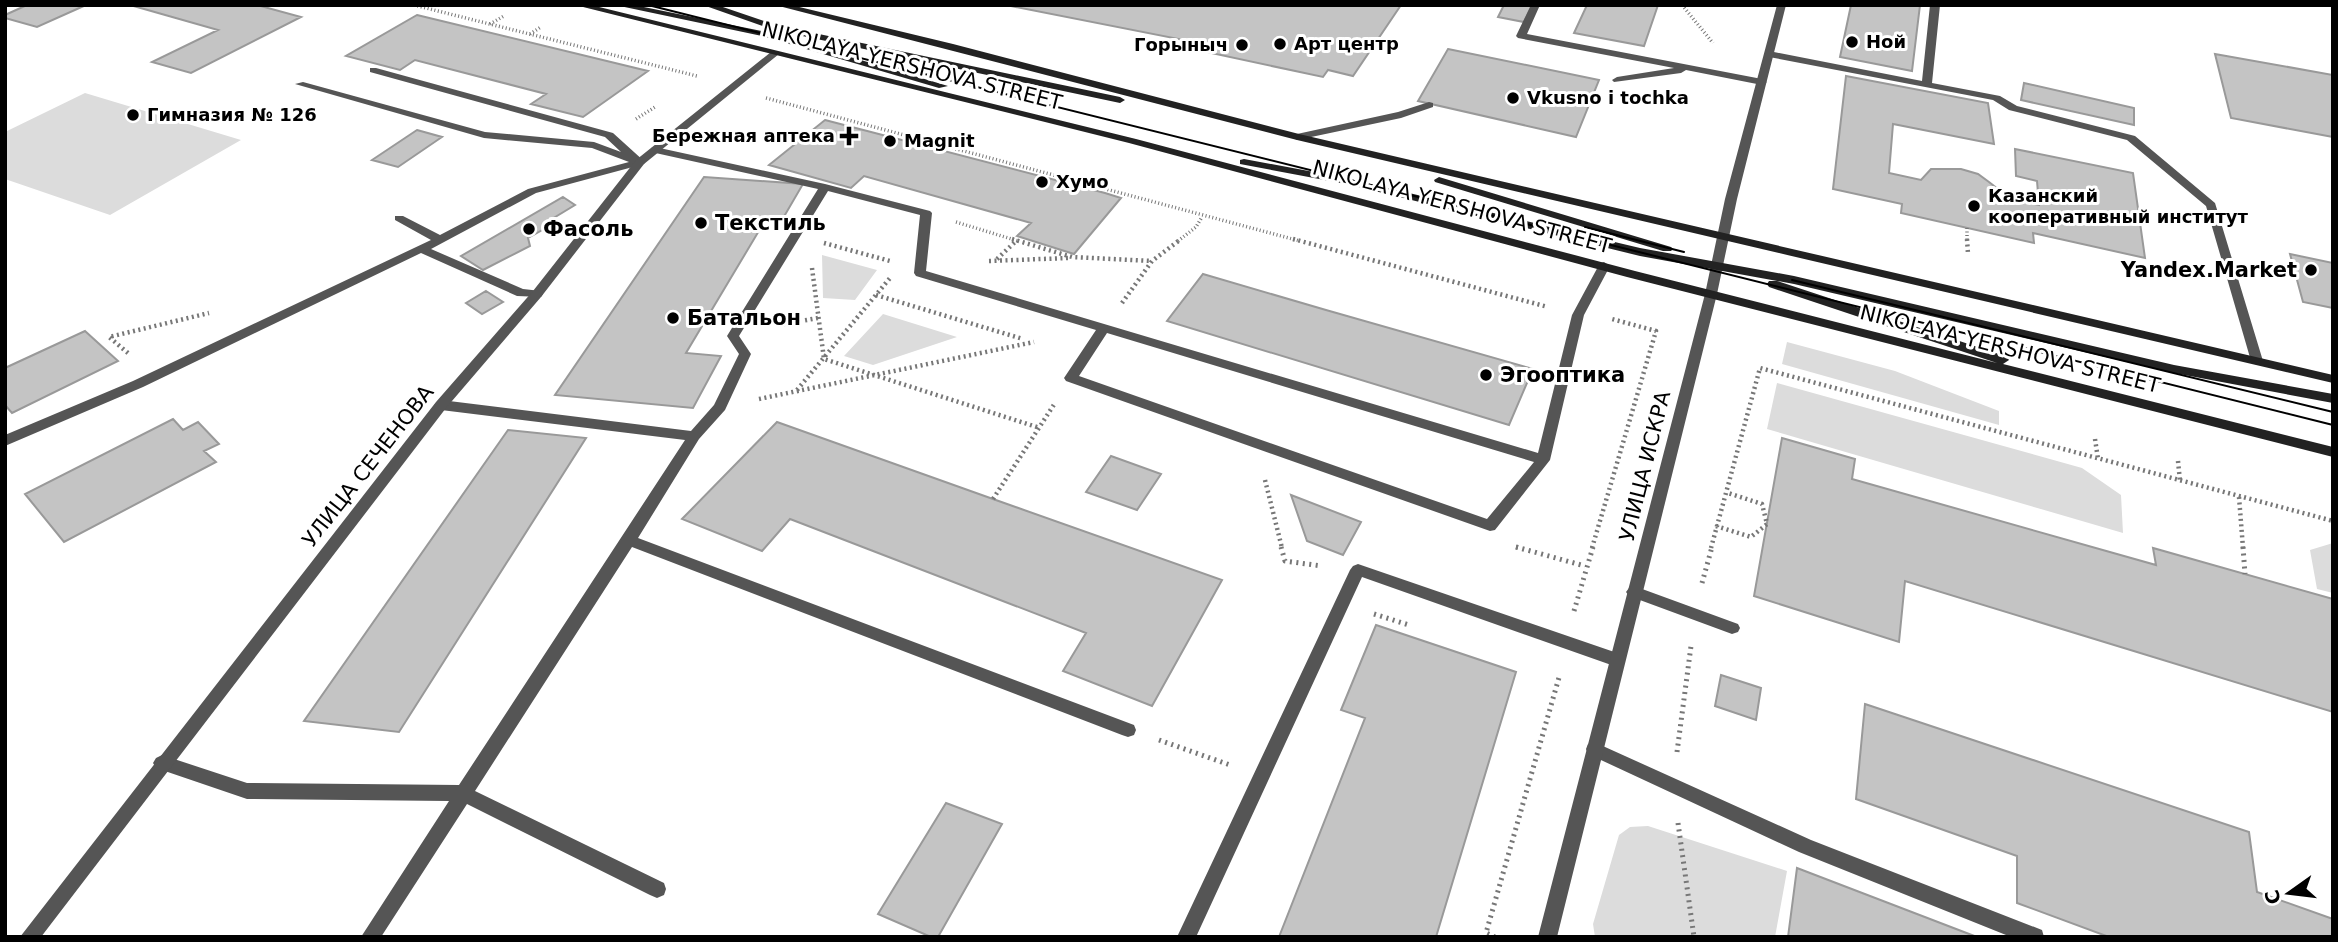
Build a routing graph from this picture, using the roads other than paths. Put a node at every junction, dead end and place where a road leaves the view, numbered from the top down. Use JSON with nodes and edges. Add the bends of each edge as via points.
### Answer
{"nodes":[{"id":1,"x":579,"y":5,"type":"edge"},
{"id":2,"x":619,"y":5,"type":"edge"},
{"id":3,"x":707,"y":5,"type":"edge"},
{"id":4,"x":779,"y":5,"type":"edge"},
{"id":5,"x":1535,"y":5,"type":"edge"},
{"id":6,"x":1782,"y":5,"type":"edge"},
{"id":7,"x":1935,"y":5,"type":"edge"},
{"id":8,"x":774,"y":54,"type":"junction"},
{"id":9,"x":1769,"y":54,"type":"junction"},
{"id":10,"x":1693,"y":69,"type":"junction"},
{"id":11,"x":373,"y":70,"type":"dead end"},
{"id":12,"x":1617,"y":80,"type":"dead end"},
{"id":13,"x":1762,"y":82,"type":"junction"},
{"id":14,"x":300,"y":84,"type":"dead end"},
{"id":15,"x":1927,"y":84,"type":"junction"},
{"id":16,"x":1429,"y":105,"type":"dead end"},
{"id":17,"x":1297,"y":137,"type":"junction"},
{"id":18,"x":1132,"y":141,"type":"junction"},
{"id":19,"x":654,"y":150,"type":"junction"},
{"id":20,"x":640,"y":162,"type":"junction"},
{"id":21,"x":825,"y":187,"type":"junction"},
{"id":22,"x":399,"y":218,"type":"dead end"},
{"id":23,"x":1722,"y":238,"type":"junction"},
{"id":24,"x":440,"y":240,"type":"junction"},
{"id":25,"x":421,"y":249,"type":"junction"},
{"id":26,"x":1716,"y":265,"type":"junction"},
{"id":27,"x":1604,"y":266,"type":"junction"},
{"id":28,"x":537,"y":294,"type":"junction"},
{"id":29,"x":1711,"y":294,"type":"junction"},
{"id":30,"x":1103,"y":329,"type":"junction"},
{"id":31,"x":2257,"y":361,"type":"junction"},
{"id":32,"x":2333,"y":379,"type":"edge"},
{"id":33,"x":2120,"y":399,"type":"junction"},
{"id":34,"x":2333,"y":399,"type":"edge"},
{"id":35,"x":441,"y":405,"type":"junction"},
{"id":36,"x":694,"y":436,"type":"junction"},
{"id":37,"x":5,"y":441,"type":"edge"},
{"id":38,"x":2333,"y":452,"type":"edge"},
{"id":39,"x":1543,"y":460,"type":"junction"},
{"id":40,"x":629,"y":540,"type":"junction"},
{"id":41,"x":1634,"y":592,"type":"junction"},
{"id":42,"x":1732,"y":628,"type":"dead end"},
{"id":43,"x":1617,"y":660,"type":"junction"},
{"id":44,"x":1128,"y":730,"type":"road end"},
{"id":45,"x":1594,"y":749,"type":"junction"},
{"id":46,"x":162,"y":763,"type":"junction"},
{"id":47,"x":463,"y":793,"type":"junction"},
{"id":48,"x":657,"y":889,"type":"dead end"},
{"id":49,"x":29,"y":937,"type":"edge"},
{"id":50,"x":370,"y":937,"type":"edge"},
{"id":51,"x":1186,"y":937,"type":"edge"},
{"id":52,"x":1547,"y":937,"type":"edge"},
{"id":53,"x":2035,"y":937,"type":"edge"}],
"edges":[{"from":1,"to":8,"type":"main road","name":"NIKOLAYA YERSHOVA STREET"},
{"from":2,"to":18,"type":"main road","via":[[764,34]]},
{"from":3,"to":17,"type":"main road","via":[[774,27]]},
{"from":4,"to":17,"type":"main road","name":"NIKOLAYA YERSHOVA STREET"},
{"from":5,"to":10,"type":"street","via":[[1521,37]]},
{"from":6,"to":9,"type":"street","name":"УЛИЦА ИСКРА"},
{"from":7,"to":15,"type":"street"},
{"from":8,"to":18,"type":"main road","name":"NIKOLAYA YERSHOVA STREET"},
{"from":8,"to":19,"type":"street","name":"УЛИЦА СЕЧЕНОВА"},
{"from":9,"to":13,"type":"street","name":"УЛИЦА ИСКРА"},
{"from":9,"to":15,"type":"street"},
{"from":10,"to":12,"type":"street"},
{"from":10,"to":13,"type":"street"},
{"from":11,"to":20,"type":"street","via":[[609,135]]},
{"from":13,"to":23,"type":"street","name":"УЛИЦА ИСКРА"},
{"from":14,"to":20,"type":"street","via":[[484,135],[594,145]]},
{"from":15,"to":31,"type":"street","via":[[1996,98],[2013,108],[2130,138],[2211,205]]},
{"from":16,"to":17,"type":"street","via":[[1401,116]]},
{"from":17,"to":23,"type":"main road","name":"NIKOLAYA YERSHOVA STREET"},
{"from":17,"to":26,"type":"main road"},
{"from":18,"to":26,"type":"main road","via":[[1346,181],[1640,252]]},
{"from":18,"to":27,"type":"main road","name":"NIKOLAYA YERSHOVA STREET"},
{"from":19,"to":20,"type":"street","name":"УЛИЦА СЕЧЕНОВА"},
{"from":19,"to":21,"type":"street"},
{"from":20,"to":24,"type":"street","via":[[532,191]]},
{"from":20,"to":28,"type":"street","name":"УЛИЦА СЕЧЕНОВА"},
{"from":21,"to":30,"type":"street","via":[[926,213],[920,273]]},
{"from":21,"to":36,"type":"street","via":[[802,237],[733,336],[746,354],[720,407]]},
{"from":22,"to":24,"type":"street"},
{"from":23,"to":26,"type":"street","name":"УЛИЦА ИСКРА"},
{"from":23,"to":31,"type":"main road","name":"NIKOLAYA YERSHOVA STREET"},
{"from":24,"to":25,"type":"street"},
{"from":25,"to":28,"type":"street","via":[[521,293]]},
{"from":25,"to":37,"type":"street","via":[[138,384]]},
{"from":26,"to":29,"type":"street","name":"УЛИЦА ИСКРА"},
{"from":26,"to":33,"type":"main road"},
{"from":26,"to":34,"type":"main road","via":[[2175,369]]},
{"from":27,"to":29,"type":"main road","name":"NIKOLAYA YERSHOVA STREET"},
{"from":27,"to":39,"type":"street","via":[[1578,315]]},
{"from":28,"to":35,"type":"street","name":"УЛИЦА СЕЧЕНОВА"},
{"from":29,"to":33,"type":"main road","name":"NIKOLAYA YERSHOVA STREET"},
{"from":29,"to":41,"type":"street","name":"УЛИЦА ИСКРА"},
{"from":30,"to":39,"type":"street"},
{"from":30,"to":39,"type":"street","via":[[1071,378],[1490,526]]},
{"from":31,"to":32,"type":"main road","name":"NIKOLAYA YERSHOVA STREET"},
{"from":33,"to":38,"type":"main road","name":"NIKOLAYA YERSHOVA STREET"},
{"from":35,"to":36,"type":"street"},
{"from":35,"to":46,"type":"street","name":"УЛИЦА СЕЧЕНОВА"},
{"from":36,"to":40,"type":"street"},
{"from":40,"to":44,"type":"street"},
{"from":40,"to":47,"type":"street"},
{"from":41,"to":42,"type":"street"},
{"from":41,"to":43,"type":"street","name":"УЛИЦА ИСКРА"},
{"from":43,"to":45,"type":"street","name":"УЛИЦА ИСКРА"},
{"from":43,"to":51,"type":"street","via":[[1358,570]]},
{"from":45,"to":52,"type":"street","name":"УЛИЦА ИСКРА"},
{"from":45,"to":53,"type":"street","via":[[1805,846]]},
{"from":46,"to":47,"type":"street","via":[[247,791]]},
{"from":46,"to":49,"type":"street","name":"УЛИЦА СЕЧЕНОВА"},
{"from":47,"to":48,"type":"street"},
{"from":47,"to":50,"type":"street"}]}
